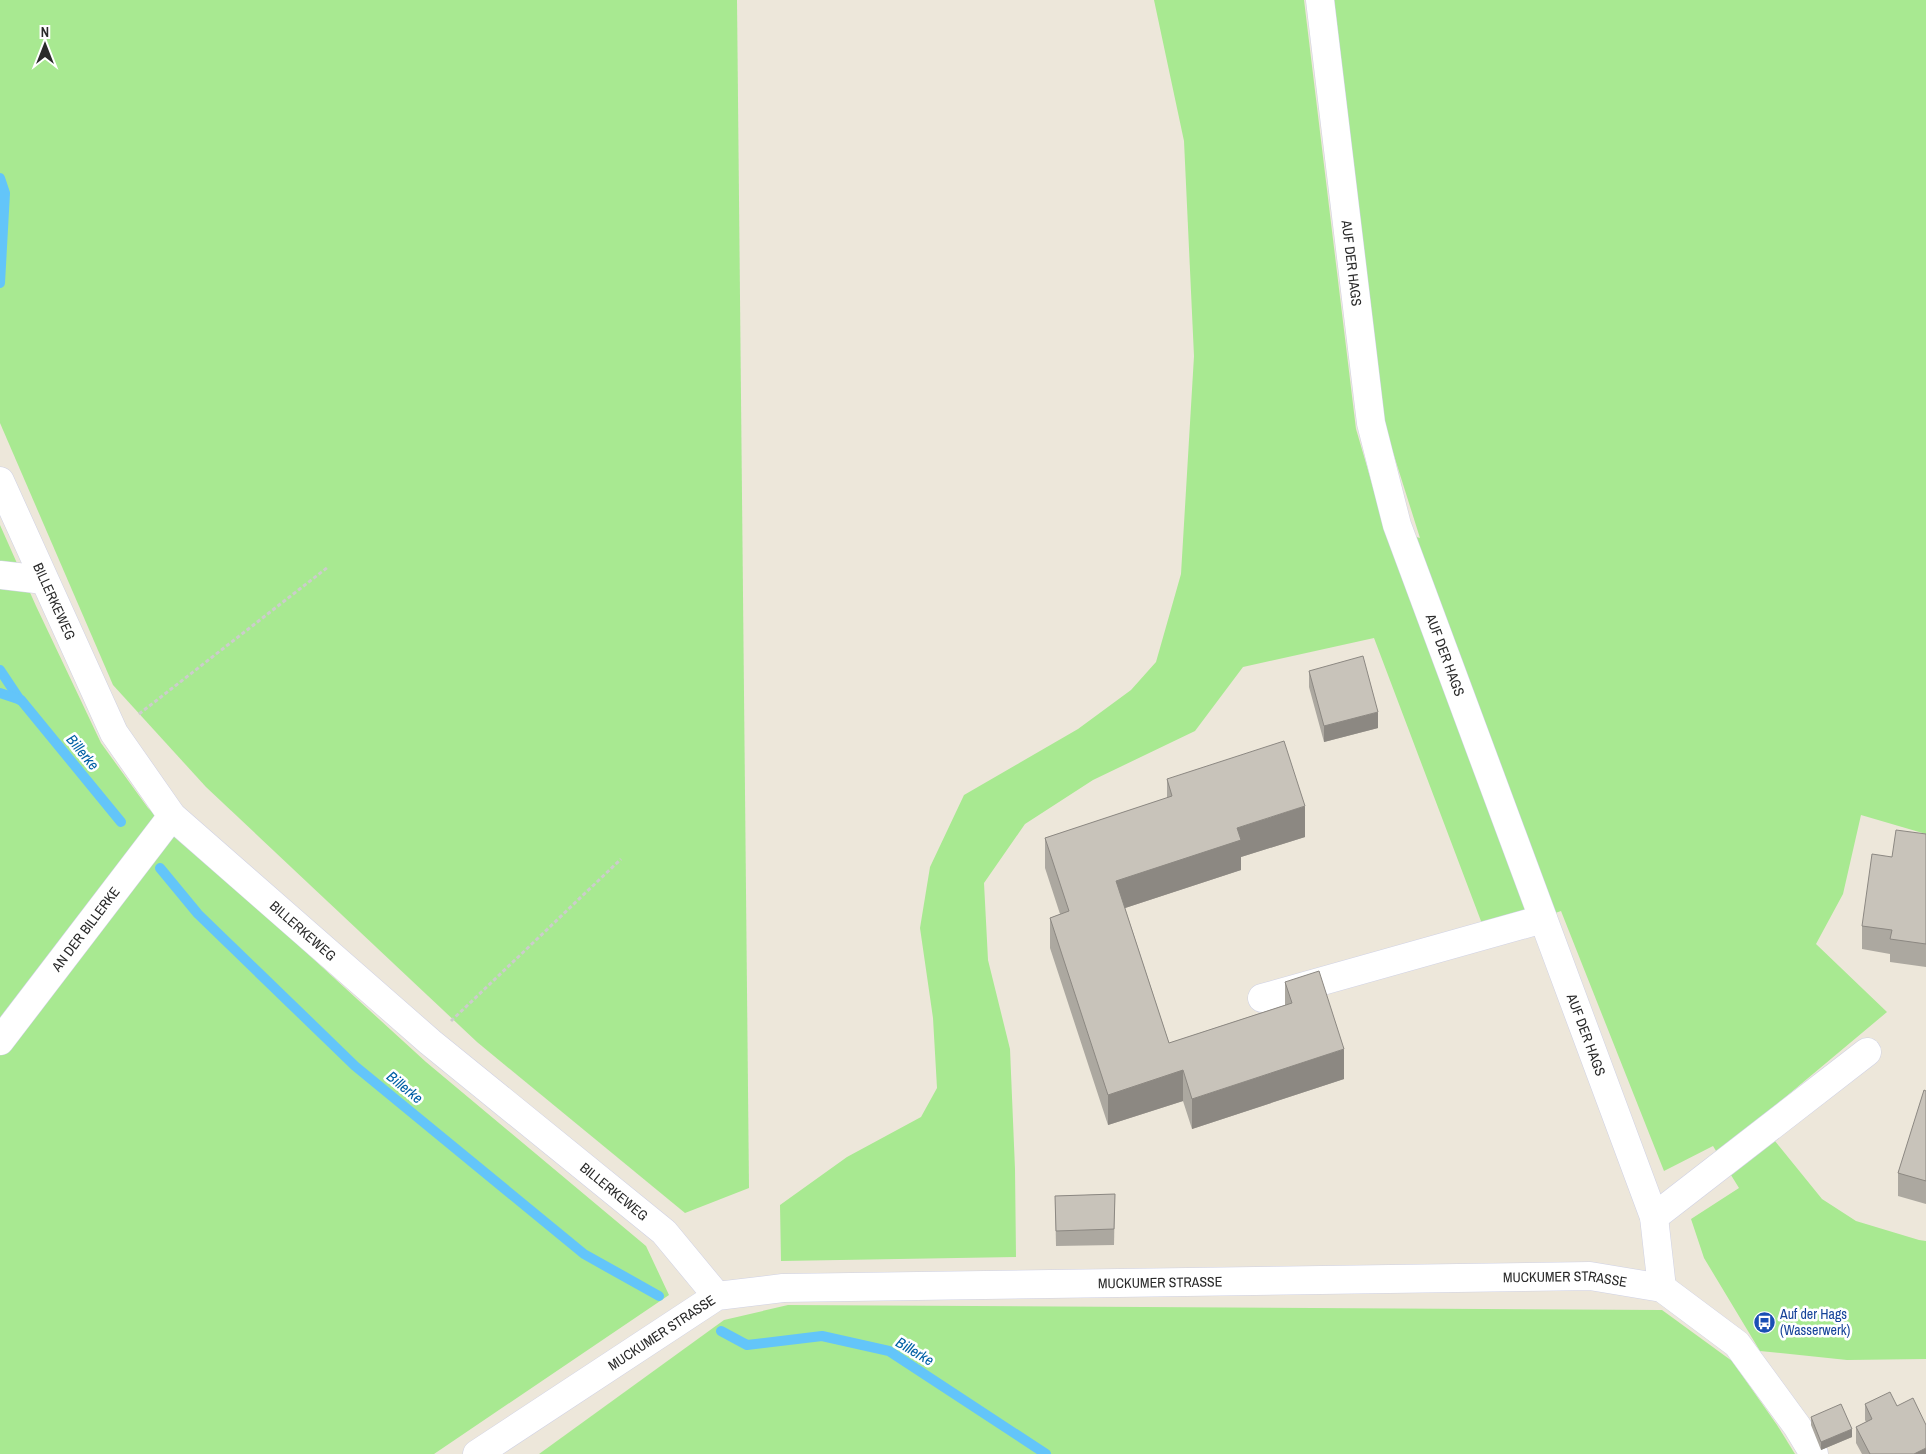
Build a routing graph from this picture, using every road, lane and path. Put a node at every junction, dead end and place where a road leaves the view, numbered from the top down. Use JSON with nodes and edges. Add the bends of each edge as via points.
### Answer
{"nodes":[{"id":1,"x":1320,"y":0,"type":"edge"},
{"id":2,"x":0,"y":480,"type":"edge"},
{"id":3,"x":328,"y":568,"type":"dead end"},
{"id":4,"x":0,"y":575,"type":"edge"},
{"id":5,"x":44,"y":580,"type":"junction"},
{"id":6,"x":114,"y":733,"type":"junction"},
{"id":7,"x":172,"y":816,"type":"junction"},
{"id":8,"x":621,"y":859,"type":"dead end"},
{"id":9,"x":1543,"y":919,"type":"junction"},
{"id":10,"x":1262,"y":998,"type":"dead end"},
{"id":11,"x":0,"y":1040,"type":"edge"},
{"id":12,"x":430,"y":1042,"type":"junction"},
{"id":13,"x":1867,"y":1052,"type":"dead end"},
{"id":14,"x":1654,"y":1217,"type":"junction"},
{"id":15,"x":1662,"y":1288,"type":"junction"},
{"id":16,"x":718,"y":1296,"type":"junction"},
{"id":17,"x":476,"y":1454,"type":"edge"},
{"id":18,"x":1814,"y":1454,"type":"edge"}],
"edges":[{"from":1,"to":9,"type":"street","name":"AUF DER HAGS","via":[[1371,423],[1397,525]]},
{"from":2,"to":5,"type":"street","name":"BILLERKEWEG"},
{"from":3,"to":6,"type":"path"},
{"from":4,"to":5,"type":"street"},
{"from":5,"to":6,"type":"street","name":"BILLERKEWEG"},
{"from":6,"to":7,"type":"street","name":"BILLERKEWEG"},
{"from":7,"to":11,"type":"street","name":"AN DER BILLERKE"},
{"from":7,"to":12,"type":"street","name":"BILLERKEWEG"},
{"from":8,"to":12,"type":"path"},
{"from":9,"to":10,"type":"street"},
{"from":9,"to":14,"type":"street","name":"AUF DER HAGS"},
{"from":12,"to":16,"type":"street","name":"BILLERKEWEG","via":[[664,1232]]},
{"from":13,"to":14,"type":"street"},
{"from":14,"to":15,"type":"street","name":"AUF DER HAGS"},
{"from":15,"to":16,"type":"street","name":"MUCKUMER STRASSE","via":[[1590,1276],[783,1288]]},
{"from":15,"to":18,"type":"street","name":"MUCKUMER STRASSE","via":[[1737,1344]]},
{"from":16,"to":17,"type":"street","name":"MUCKUMER STRASSE"}]}
